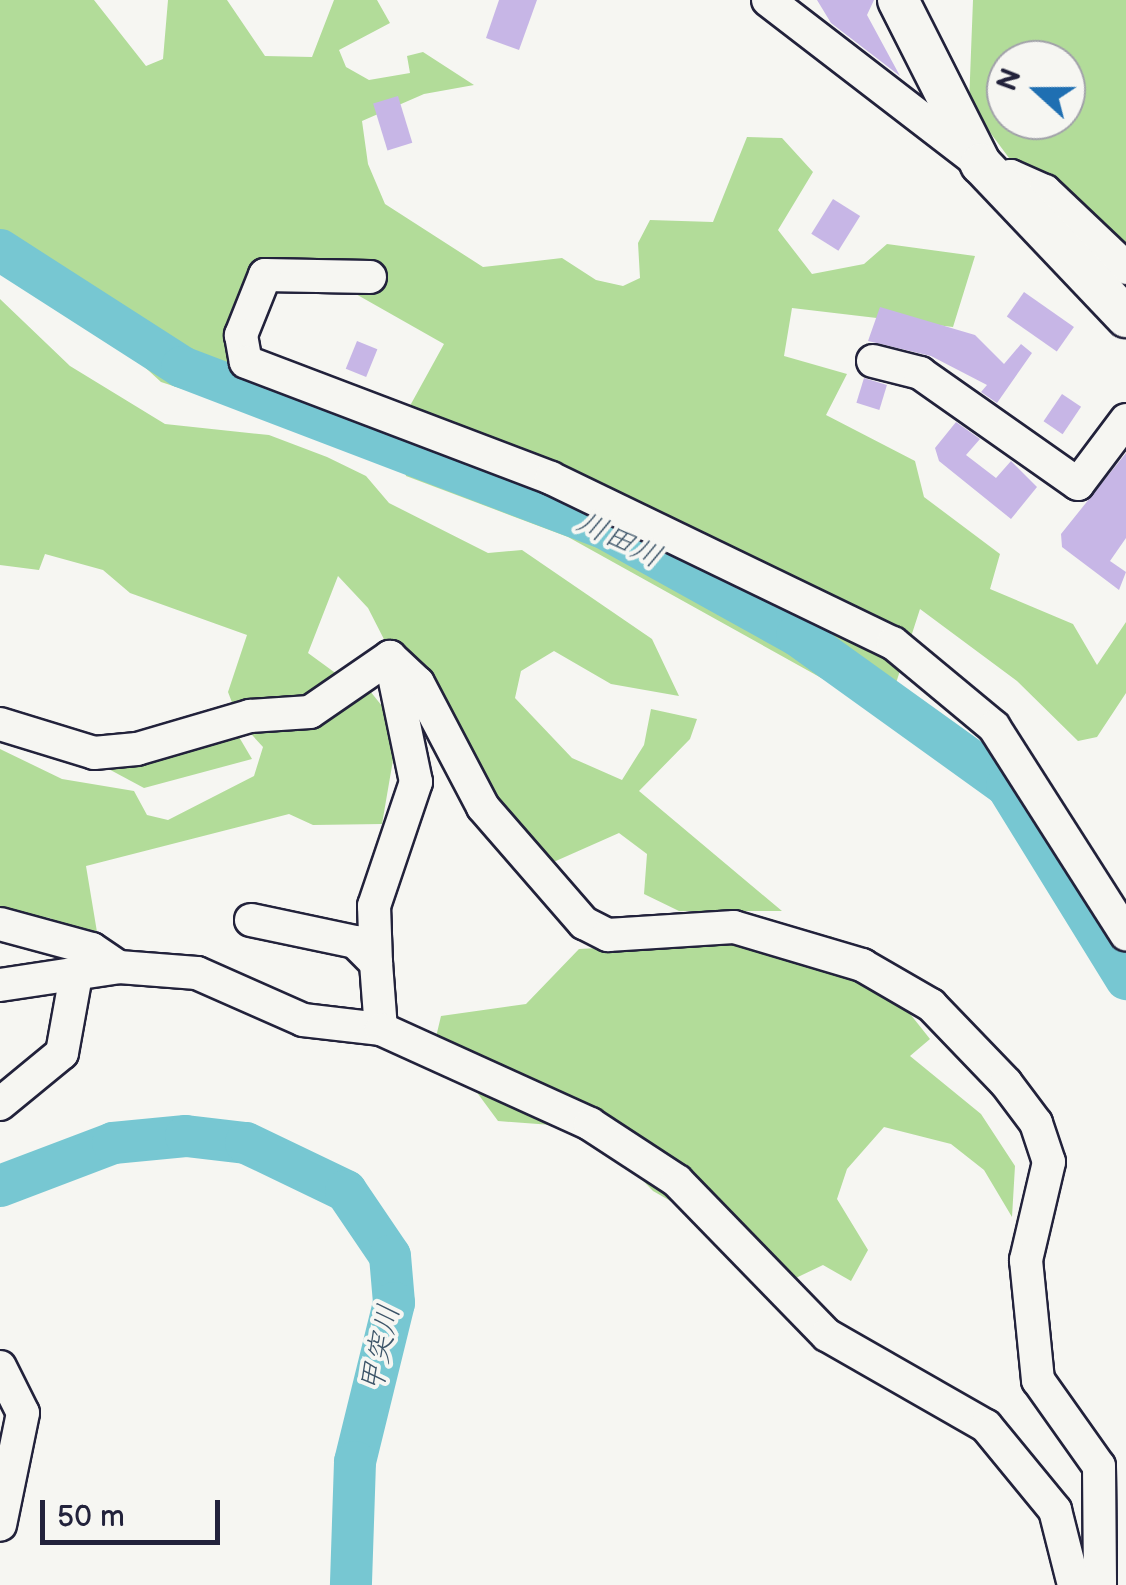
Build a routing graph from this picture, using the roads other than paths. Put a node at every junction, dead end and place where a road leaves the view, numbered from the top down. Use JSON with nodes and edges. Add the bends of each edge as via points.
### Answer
{"nodes":[{"id":1,"x":768,"y":0,"type":"edge"},
{"id":2,"x":898,"y":0,"type":"edge"},
{"id":3,"x":987,"y":171,"type":"junction"},
{"id":4,"x":1126,"y":268,"type":"edge"},
{"id":5,"x":370,"y":278,"type":"dead end"},
{"id":6,"x":1126,"y":317,"type":"edge"},
{"id":7,"x":873,"y":362,"type":"dead end"},
{"id":8,"x":1126,"y":420,"type":"edge"},
{"id":9,"x":390,"y":656,"type":"junction"},
{"id":10,"x":0,"y":724,"type":"edge"},
{"id":11,"x":252,"y":920,"type":"dead end"},
{"id":12,"x":0,"y":924,"type":"edge"},
{"id":13,"x":1126,"y":934,"type":"edge"},
{"id":14,"x":376,"y":962,"type":"junction"},
{"id":15,"x":119,"y":967,"type":"junction"},
{"id":16,"x":76,"y":974,"type":"junction"},
{"id":17,"x":0,"y":986,"type":"edge"},
{"id":18,"x":381,"y":1030,"type":"junction"},
{"id":19,"x":0,"y":1104,"type":"edge"},
{"id":20,"x":0,"y":1366,"type":"edge"},
{"id":21,"x":0,"y":1525,"type":"edge"},
{"id":22,"x":1074,"y":1585,"type":"edge"},
{"id":23,"x":1100,"y":1585,"type":"edge"}],
"edges":[{"from":1,"to":3,"type":"street"},
{"from":2,"to":3,"type":"main road"},
{"from":3,"to":4,"type":"street","via":[[1046,191]]},
{"from":3,"to":6,"type":"main road"},
{"from":5,"to":13,"type":"street","via":[[265,275],[240,335],[246,362],[551,478],[894,643],[994,727]]},
{"from":7,"to":8,"type":"street","via":[[920,373],[1078,484]]},
{"from":9,"to":10,"type":"street","via":[[310,712],[250,716],[137,749],[94,753]]},
{"from":9,"to":14,"type":"street","via":[[416,782],[374,906]]},
{"from":9,"to":23,"type":"street","via":[[418,683],[484,808],[584,922],[608,935],[734,927],[862,965],[931,1005],[1006,1082],[1036,1123],[1050,1162],[1026,1260],[1038,1380],[1098,1466]]},
{"from":11,"to":14,"type":"street","via":[[355,942]]},
{"from":12,"to":15,"type":"street","via":[[92,949]]},
{"from":14,"to":18,"type":"street"},
{"from":15,"to":16,"type":"street"},
{"from":15,"to":18,"type":"street","via":[[197,973],[304,1020]]},
{"from":16,"to":17,"type":"street"},
{"from":16,"to":19,"type":"street","via":[[62,1052]]},
{"from":18,"to":22,"type":"street","via":[[590,1124],[678,1181],[827,1334],[986,1426],[1054,1510]]},
{"from":20,"to":21,"type":"street","via":[[23,1414]]}]}
